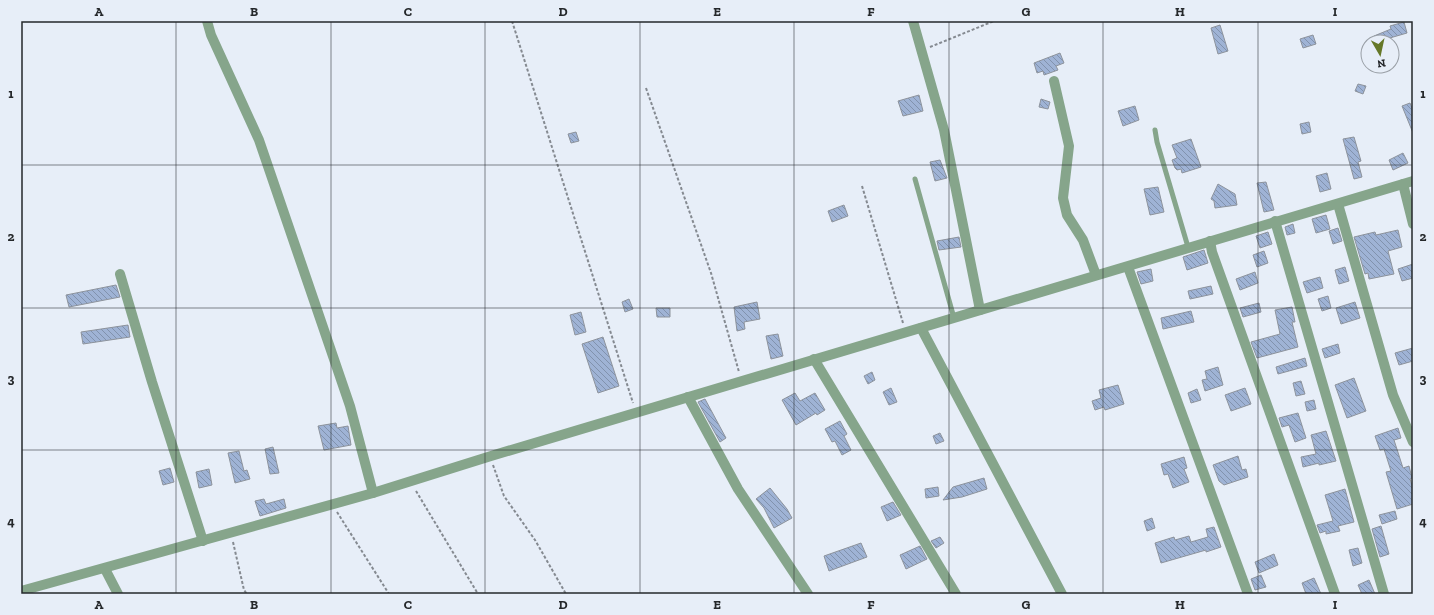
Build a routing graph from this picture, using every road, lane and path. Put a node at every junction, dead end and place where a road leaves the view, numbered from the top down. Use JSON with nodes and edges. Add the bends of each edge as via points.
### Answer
{"nodes":[{"id":1,"x":207,"y":21,"type":"edge"},
{"id":2,"x":512,"y":21,"type":"edge"},
{"id":3,"x":913,"y":21,"type":"edge"},
{"id":4,"x":994,"y":21,"type":"edge"},
{"id":5,"x":921,"y":50,"type":"junction"},
{"id":6,"x":1054,"y":81,"type":"dead end"},
{"id":7,"x":646,"y":88,"type":"dead end"},
{"id":8,"x":1155,"y":130,"type":"dead end"},
{"id":9,"x":915,"y":178,"type":"dead end"},
{"id":10,"x":1408,"y":182,"type":"edge"},
{"id":11,"x":862,"y":186,"type":"dead end"},
{"id":12,"x":1338,"y":204,"type":"junction"},
{"id":13,"x":1275,"y":221,"type":"junction"},
{"id":14,"x":1413,"y":224,"type":"edge"},
{"id":15,"x":1210,"y":240,"type":"junction"},
{"id":16,"x":1188,"y":247,"type":"junction"},
{"id":17,"x":1128,"y":267,"type":"junction"},
{"id":18,"x":120,"y":274,"type":"dead end"},
{"id":19,"x":1096,"y":275,"type":"junction"},
{"id":20,"x":980,"y":310,"type":"junction"},
{"id":21,"x":954,"y":318,"type":"junction"},
{"id":22,"x":921,"y":328,"type":"junction"},
{"id":23,"x":906,"y":332,"type":"junction"},
{"id":24,"x":814,"y":359,"type":"junction"},
{"id":25,"x":741,"y":381,"type":"junction"},
{"id":26,"x":688,"y":397,"type":"junction"},
{"id":27,"x":636,"y":413,"type":"junction"},
{"id":28,"x":1413,"y":439,"type":"edge"},
{"id":29,"x":491,"y":456,"type":"junction"},
{"id":30,"x":410,"y":481,"type":"junction"},
{"id":31,"x":373,"y":492,"type":"junction"},
{"id":32,"x":332,"y":504,"type":"junction"},
{"id":33,"x":231,"y":533,"type":"junction"},
{"id":34,"x":203,"y":541,"type":"junction"},
{"id":35,"x":105,"y":569,"type":"junction"},
{"id":36,"x":21,"y":591,"type":"edge"},
{"id":37,"x":118,"y":594,"type":"edge"},
{"id":38,"x":247,"y":594,"type":"edge"},
{"id":39,"x":389,"y":594,"type":"edge"},
{"id":40,"x":478,"y":594,"type":"edge"},
{"id":41,"x":566,"y":594,"type":"edge"},
{"id":42,"x":808,"y":594,"type":"edge"},
{"id":43,"x":956,"y":594,"type":"edge"},
{"id":44,"x":1062,"y":594,"type":"edge"},
{"id":45,"x":1248,"y":594,"type":"edge"},
{"id":46,"x":1335,"y":594,"type":"edge"},
{"id":47,"x":1384,"y":594,"type":"edge"}],
"edges":[{"from":1,"to":31,"type":"street","via":[[259,140],[350,406]]},
{"from":2,"to":27,"type":"path"},
{"from":3,"to":5,"type":"street"},
{"from":4,"to":5,"type":"path"},
{"from":5,"to":20,"type":"street","via":[[944,130]]},
{"from":6,"to":19,"type":"street","via":[[1069,146],[1063,198],[1067,215],[1083,240]]},
{"from":7,"to":25,"type":"path","via":[[711,274]]},
{"from":8,"to":16,"type":"lane"},
{"from":9,"to":21,"type":"lane"},
{"from":10,"to":12,"type":"street"},
{"from":10,"to":14,"type":"street"},
{"from":11,"to":23,"type":"path"},
{"from":12,"to":13,"type":"street"},
{"from":12,"to":28,"type":"street","via":[[1393,395]]},
{"from":13,"to":15,"type":"street"},
{"from":13,"to":47,"type":"street"},
{"from":15,"to":16,"type":"street"},
{"from":15,"to":46,"type":"street","via":[[1214,259]]},
{"from":16,"to":17,"type":"street"},
{"from":17,"to":19,"type":"street"},
{"from":17,"to":45,"type":"street"},
{"from":18,"to":34,"type":"street"},
{"from":19,"to":20,"type":"street"},
{"from":20,"to":21,"type":"street"},
{"from":21,"to":22,"type":"street"},
{"from":22,"to":23,"type":"street"},
{"from":22,"to":44,"type":"street"},
{"from":23,"to":24,"type":"street"},
{"from":24,"to":25,"type":"street"},
{"from":24,"to":43,"type":"street"},
{"from":25,"to":26,"type":"street"},
{"from":26,"to":27,"type":"street"},
{"from":26,"to":42,"type":"street","via":[[738,489]]},
{"from":27,"to":29,"type":"street"},
{"from":29,"to":30,"type":"street"},
{"from":29,"to":41,"type":"path","via":[[504,496],[535,540]]},
{"from":30,"to":31,"type":"street"},
{"from":30,"to":40,"type":"path"},
{"from":31,"to":32,"type":"street"},
{"from":32,"to":33,"type":"street"},
{"from":32,"to":39,"type":"path"},
{"from":33,"to":34,"type":"street"},
{"from":33,"to":38,"type":"path"},
{"from":34,"to":35,"type":"street"},
{"from":35,"to":36,"type":"street"},
{"from":35,"to":37,"type":"street"}]}
